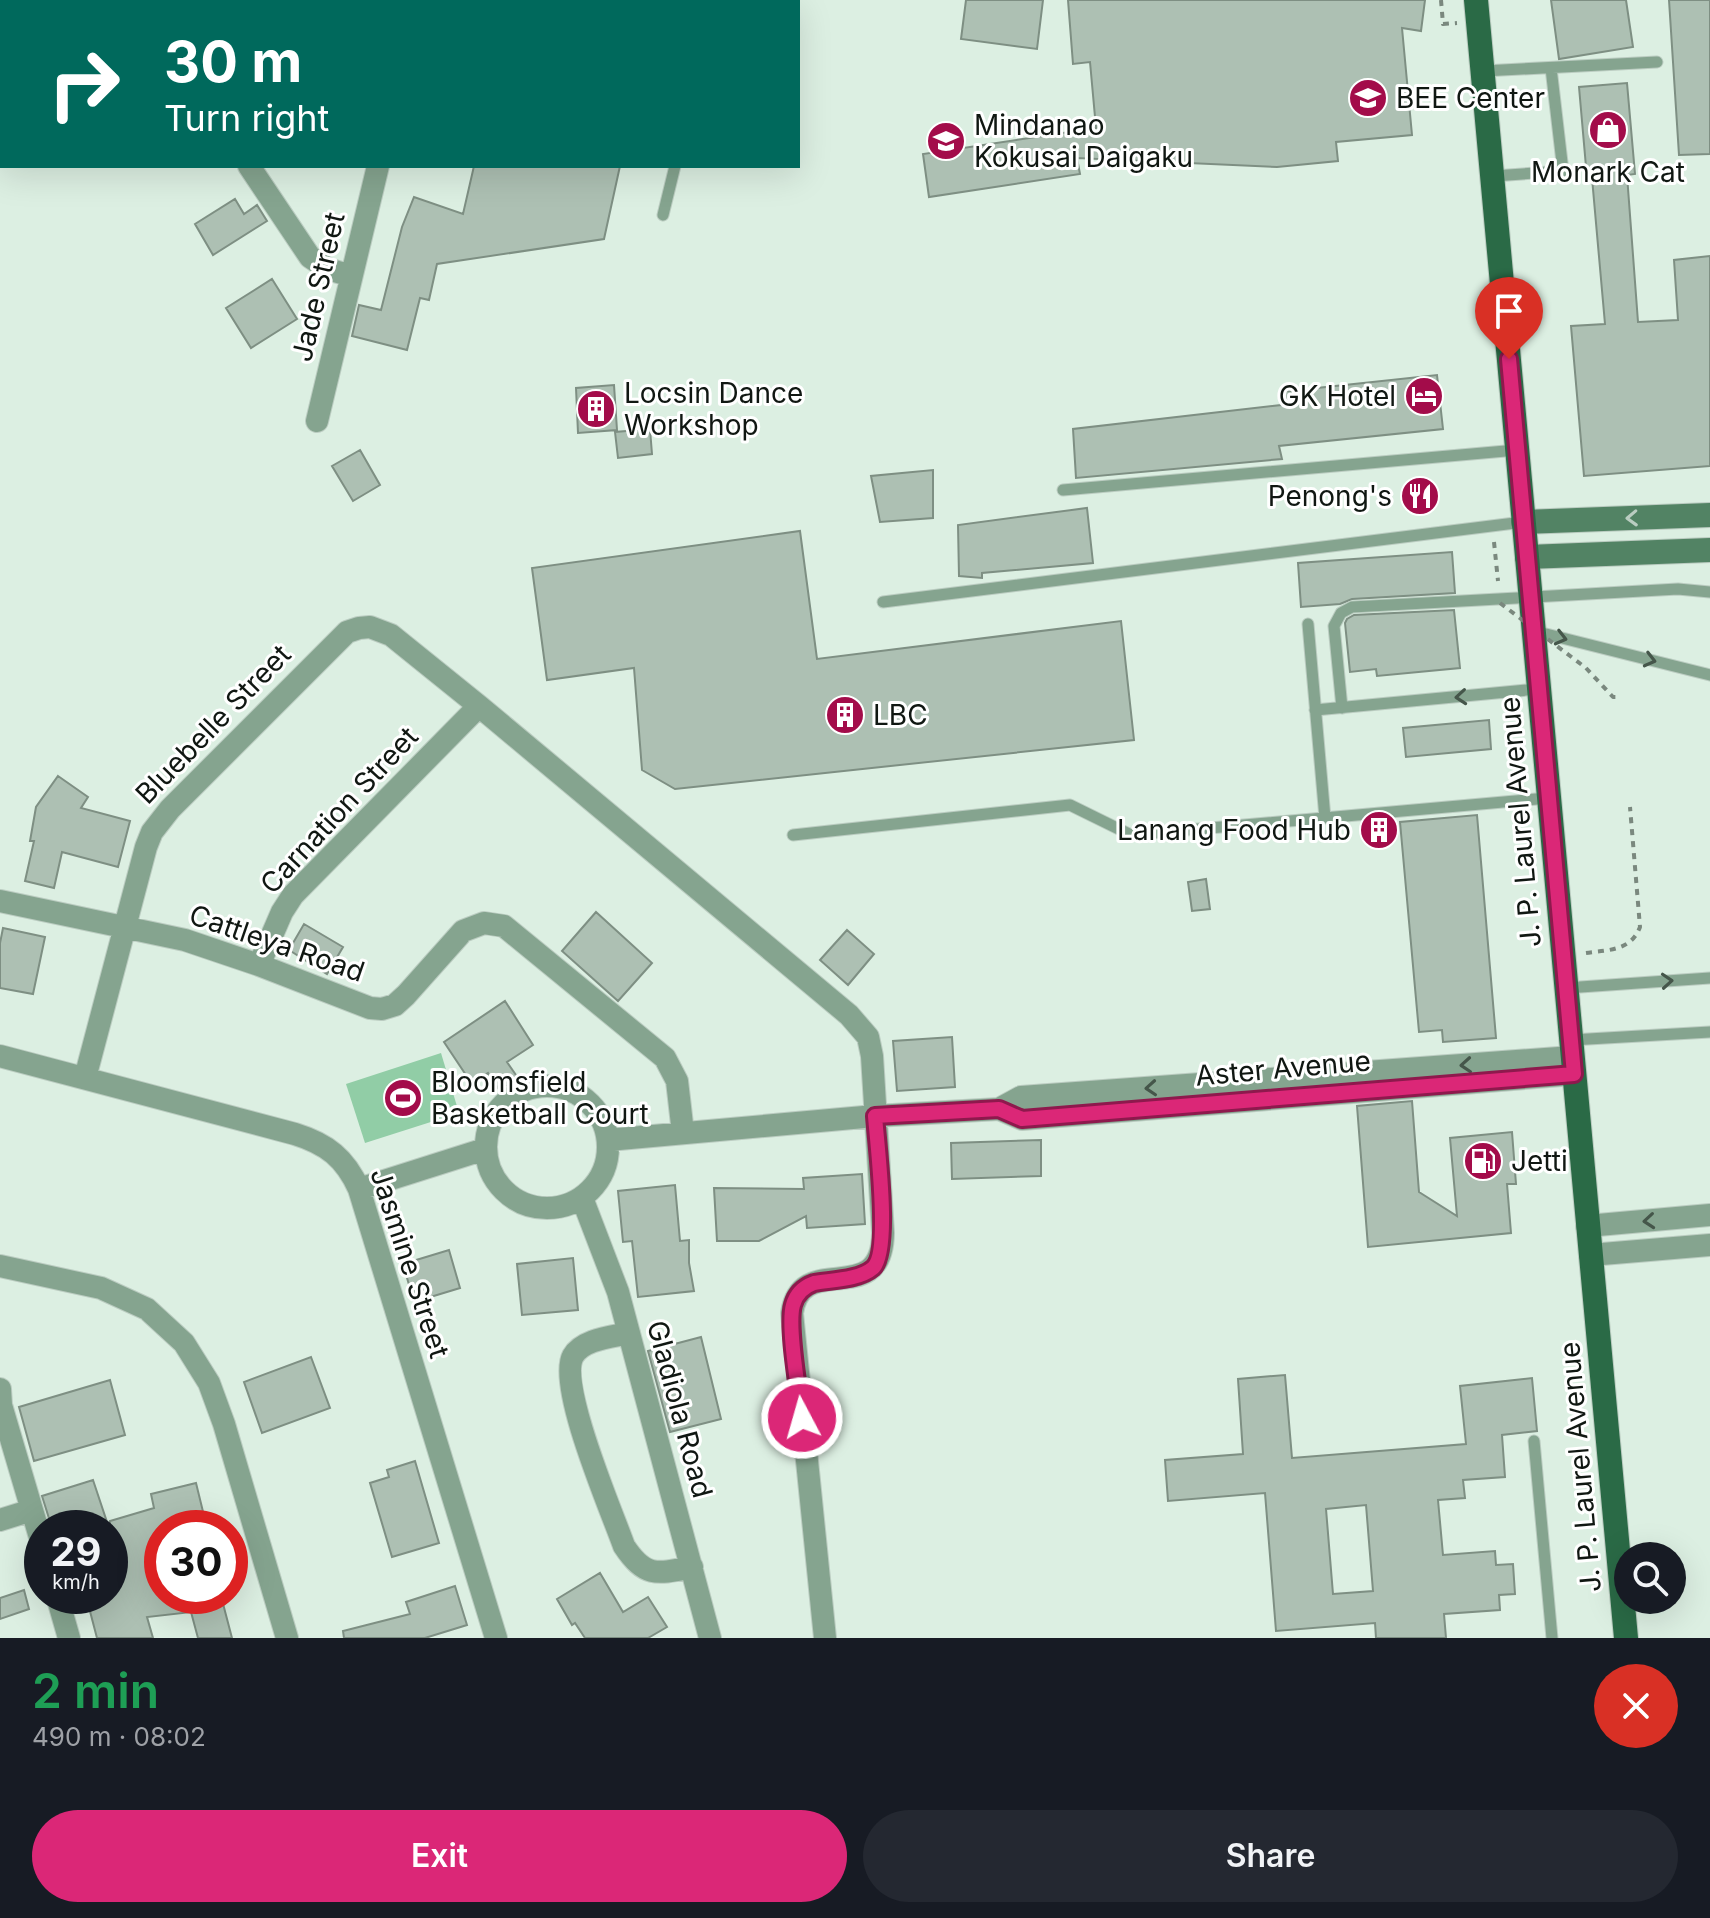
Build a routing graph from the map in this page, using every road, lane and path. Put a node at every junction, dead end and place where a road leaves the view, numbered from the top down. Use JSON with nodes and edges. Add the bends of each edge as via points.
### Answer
{"nodes":[{"id":1,"x":1441,"y":0,"type":"edge"},
{"id":2,"x":1476,"y":0,"type":"edge"},
{"id":3,"x":1443,"y":24,"type":"dead end"},
{"id":4,"x":1657,"y":62,"type":"dead end"},
{"id":5,"x":1551,"y":68,"type":"junction"},
{"id":6,"x":1483,"y":71,"type":"junction"},
{"id":7,"x":250,"y":168,"type":"edge"},
{"id":8,"x":378,"y":168,"type":"edge"},
{"id":9,"x":675,"y":168,"type":"edge"},
{"id":10,"x":1494,"y":176,"type":"junction"},
{"id":11,"x":663,"y":215,"type":"dead end"},
{"id":12,"x":351,"y":276,"type":"junction"},
{"id":13,"x":317,"y":421,"type":"dead end"},
{"id":14,"x":1517,"y":450,"type":"junction"},
{"id":15,"x":1063,"y":490,"type":"dead end"},
{"id":16,"x":1710,"y":515,"type":"edge"},
{"id":17,"x":1523,"y":522,"type":"junction"},
{"id":18,"x":1493,"y":526,"type":"junction"},
{"id":19,"x":1710,"y":550,"type":"edge"},
{"id":20,"x":1527,"y":557,"type":"junction"},
{"id":21,"x":1497,"y":568,"type":"dead end"},
{"id":22,"x":1710,"y":592,"type":"edge"},
{"id":23,"x":1530,"y":599,"type":"junction"},
{"id":24,"x":883,"y":602,"type":"dead end"},
{"id":25,"x":1500,"y":603,"type":"dead end"},
{"id":26,"x":1308,"y":624,"type":"dead end"},
{"id":27,"x":1533,"y":631,"type":"junction"},
{"id":28,"x":1710,"y":675,"type":"edge"},
{"id":29,"x":1538,"y":689,"type":"junction"},
{"id":30,"x":1620,"y":697,"type":"dead end"},
{"id":31,"x":479,"y":706,"type":"junction"},
{"id":32,"x":1342,"y":708,"type":"junction"},
{"id":33,"x":1315,"y":710,"type":"junction"},
{"id":34,"x":1548,"y":798,"type":"junction"},
{"id":35,"x":1630,"y":807,"type":"dead end"},
{"id":36,"x":1325,"y":818,"type":"junction"},
{"id":37,"x":793,"y":835,"type":"dead end"},
{"id":38,"x":0,"y":901,"type":"edge"},
{"id":39,"x":125,"y":927,"type":"junction"},
{"id":40,"x":1611,"y":949,"type":"dead end"},
{"id":41,"x":259,"y":965,"type":"junction"},
{"id":42,"x":1710,"y":978,"type":"edge"},
{"id":43,"x":1565,"y":988,"type":"junction"},
{"id":44,"x":1710,"y":1032,"type":"edge"},
{"id":45,"x":0,"y":1056,"type":"edge"},
{"id":46,"x":1572,"y":1057,"type":"junction"},
{"id":47,"x":85,"y":1078,"type":"junction"},
{"id":48,"x":875,"y":1116,"type":"junction"},
{"id":49,"x":683,"y":1133,"type":"junction"},
{"id":50,"x":608,"y":1140,"type":"junction"},
{"id":51,"x":485,"y":1149,"type":"junction"},
{"id":52,"x":359,"y":1189,"type":"junction"},
{"id":53,"x":582,"y":1198,"type":"junction"},
{"id":54,"x":1710,"y":1215,"type":"edge"},
{"id":55,"x":1587,"y":1226,"type":"junction"},
{"id":56,"x":1710,"y":1245,"type":"edge"},
{"id":57,"x":1590,"y":1255,"type":"junction"},
{"id":58,"x":0,"y":1266,"type":"edge"},
{"id":59,"x":0,"y":1283,"type":"edge"},
{"id":60,"x":629,"y":1333,"type":"junction"},
{"id":61,"x":0,"y":1389,"type":"edge"},
{"id":62,"x":1534,"y":1441,"type":"dead end"},
{"id":63,"x":32,"y":1510,"type":"edge"},
{"id":64,"x":24,"y":1512,"type":"edge"},
{"id":65,"x":0,"y":1520,"type":"edge"},
{"id":66,"x":692,"y":1567,"type":"junction"},
{"id":67,"x":62,"y":1614,"type":"edge"},
{"id":68,"x":69,"y":1638,"type":"edge"},
{"id":69,"x":287,"y":1638,"type":"edge"},
{"id":70,"x":496,"y":1638,"type":"edge"},
{"id":71,"x":710,"y":1638,"type":"edge"},
{"id":72,"x":825,"y":1638,"type":"edge"},
{"id":73,"x":1552,"y":1638,"type":"edge"},
{"id":74,"x":1626,"y":1638,"type":"edge"}],
"edges":[{"from":1,"to":3,"type":"path"},
{"from":2,"to":6,"type":"main road","name":"J. P. Laurel Avenue"},
{"from":4,"to":5,"type":"lane"},
{"from":5,"to":6,"type":"lane"},
{"from":5,"to":10,"type":"lane","via":[[1563,171]]},
{"from":6,"to":10,"type":"main road","name":"J. P. Laurel Avenue"},
{"from":7,"to":12,"type":"street","via":[[310,257]]},
{"from":8,"to":12,"type":"street","name":"Jade Street"},
{"from":9,"to":11,"type":"lane"},
{"from":10,"to":14,"type":"main road","name":"J. P. Laurel Avenue"},
{"from":12,"to":13,"type":"street","name":"Jade Street"},
{"from":14,"to":15,"type":"lane"},
{"from":14,"to":17,"type":"main road","name":"J. P. Laurel Avenue"},
{"from":16,"to":17,"type":"street","one_way":true},
{"from":17,"to":18,"type":"lane"},
{"from":17,"to":20,"type":"main road","name":"J. P. Laurel Avenue"},
{"from":18,"to":21,"type":"path"},
{"from":18,"to":24,"type":"lane"},
{"from":19,"to":20,"type":"street"},
{"from":20,"to":23,"type":"main road","name":"J. P. Laurel Avenue"},
{"from":22,"to":23,"type":"lane","via":[[1678,589]]},
{"from":23,"to":27,"type":"main road","name":"J. P. Laurel Avenue"},
{"from":23,"to":32,"type":"lane","via":[[1352,607],[1341,613],[1334,626]]},
{"from":25,"to":30,"type":"path","bridge":true,"via":[[1586,668],[1613,697]]},
{"from":26,"to":33,"type":"lane"},
{"from":27,"to":28,"type":"lane","one_way":true},
{"from":27,"to":29,"type":"main road","name":"J. P. Laurel Avenue"},
{"from":29,"to":32,"type":"lane","one_way":true},
{"from":29,"to":34,"type":"main road","name":"J. P. Laurel Avenue"},
{"from":31,"to":39,"type":"street","name":"Bluebelle Street","via":[[391,635],[370,627],[347,632],[161,819],[146,847]]},
{"from":31,"to":41,"type":"street","name":"Carnation Street","via":[[293,895]]},
{"from":31,"to":48,"type":"street","via":[[861,1027],[872,1056]]},
{"from":32,"to":33,"type":"lane"},
{"from":33,"to":36,"type":"lane"},
{"from":34,"to":36,"type":"lane"},
{"from":34,"to":43,"type":"main road","name":"J. P. Laurel Avenue"},
{"from":35,"to":40,"type":"path","via":[[1640,927],[1632,942]]},
{"from":36,"to":37,"type":"lane","via":[[1131,835],[1070,805]]},
{"from":38,"to":39,"type":"street","name":"Cattleya Road"},
{"from":39,"to":41,"type":"street","name":"Cattleya Road"},
{"from":39,"to":47,"type":"street","name":"Bluebelle Street"},
{"from":41,"to":49,"type":"street","name":"Cattleya Road","via":[[382,1009],[406,995],[463,931],[484,923],[504,926],[665,1058],[677,1081]]},
{"from":43,"to":42,"type":"lane","one_way":true},
{"from":43,"to":46,"type":"main road","name":"J. P. Laurel Avenue"},
{"from":44,"to":46,"type":"lane"},
{"from":45,"to":47,"type":"street","name":"Jasmine Street"},
{"from":46,"to":48,"type":"street","name":"Aster Avenue","via":[[1342,1084],[1063,1105],[1021,1097],[999,1109]]},
{"from":46,"to":55,"type":"main road","name":"J. P. Laurel Avenue"},
{"from":47,"to":52,"type":"street","name":"Jasmine Street","via":[[316,1141],[340,1158]]},
{"from":48,"to":49,"type":"street","name":"Aster Avenue"},
{"from":48,"to":72,"type":"street","via":[[880,1258],[867,1272],[806,1286],[792,1313]]},
{"from":49,"to":50,"type":"street","name":"Aster Avenue"},
{"from":50,"to":51,"type":"street","via":[[601,1118],[586,1099],[563,1087],[538,1086],[504,1103],[490,1124]]},
{"from":50,"to":53,"type":"street","via":[[603,1172]]},
{"from":51,"to":52,"type":"street"},
{"from":51,"to":53,"type":"street","via":[[497,1183],[525,1205],[560,1208]]},
{"from":52,"to":70,"type":"street","name":"Jasmine Street"},
{"from":53,"to":60,"type":"street","name":"Gladiola Road"},
{"from":54,"to":55,"type":"street","one_way":true},
{"from":55,"to":57,"type":"main road","name":"J. P. Laurel Avenue"},
{"from":56,"to":57,"type":"street"},
{"from":57,"to":74,"type":"main road","name":"J. P. Laurel Avenue"},
{"from":58,"to":59,"type":"street"},
{"from":58,"to":69,"type":"street","via":[[101,1288],[147,1309],[184,1343],[209,1383],[224,1424]]},
{"from":60,"to":66,"type":"street","name":"Gladiola Road"},
{"from":60,"to":66,"type":"street","via":[[592,1342],[572,1357],[570,1386],[576,1410],[624,1546],[635,1563],[660,1573]]},
{"from":61,"to":63,"type":"street"},
{"from":62,"to":73,"type":"lane"},
{"from":64,"to":65,"type":"street"},
{"from":66,"to":71,"type":"street","name":"Gladiola Road"},
{"from":67,"to":68,"type":"street"}]}
